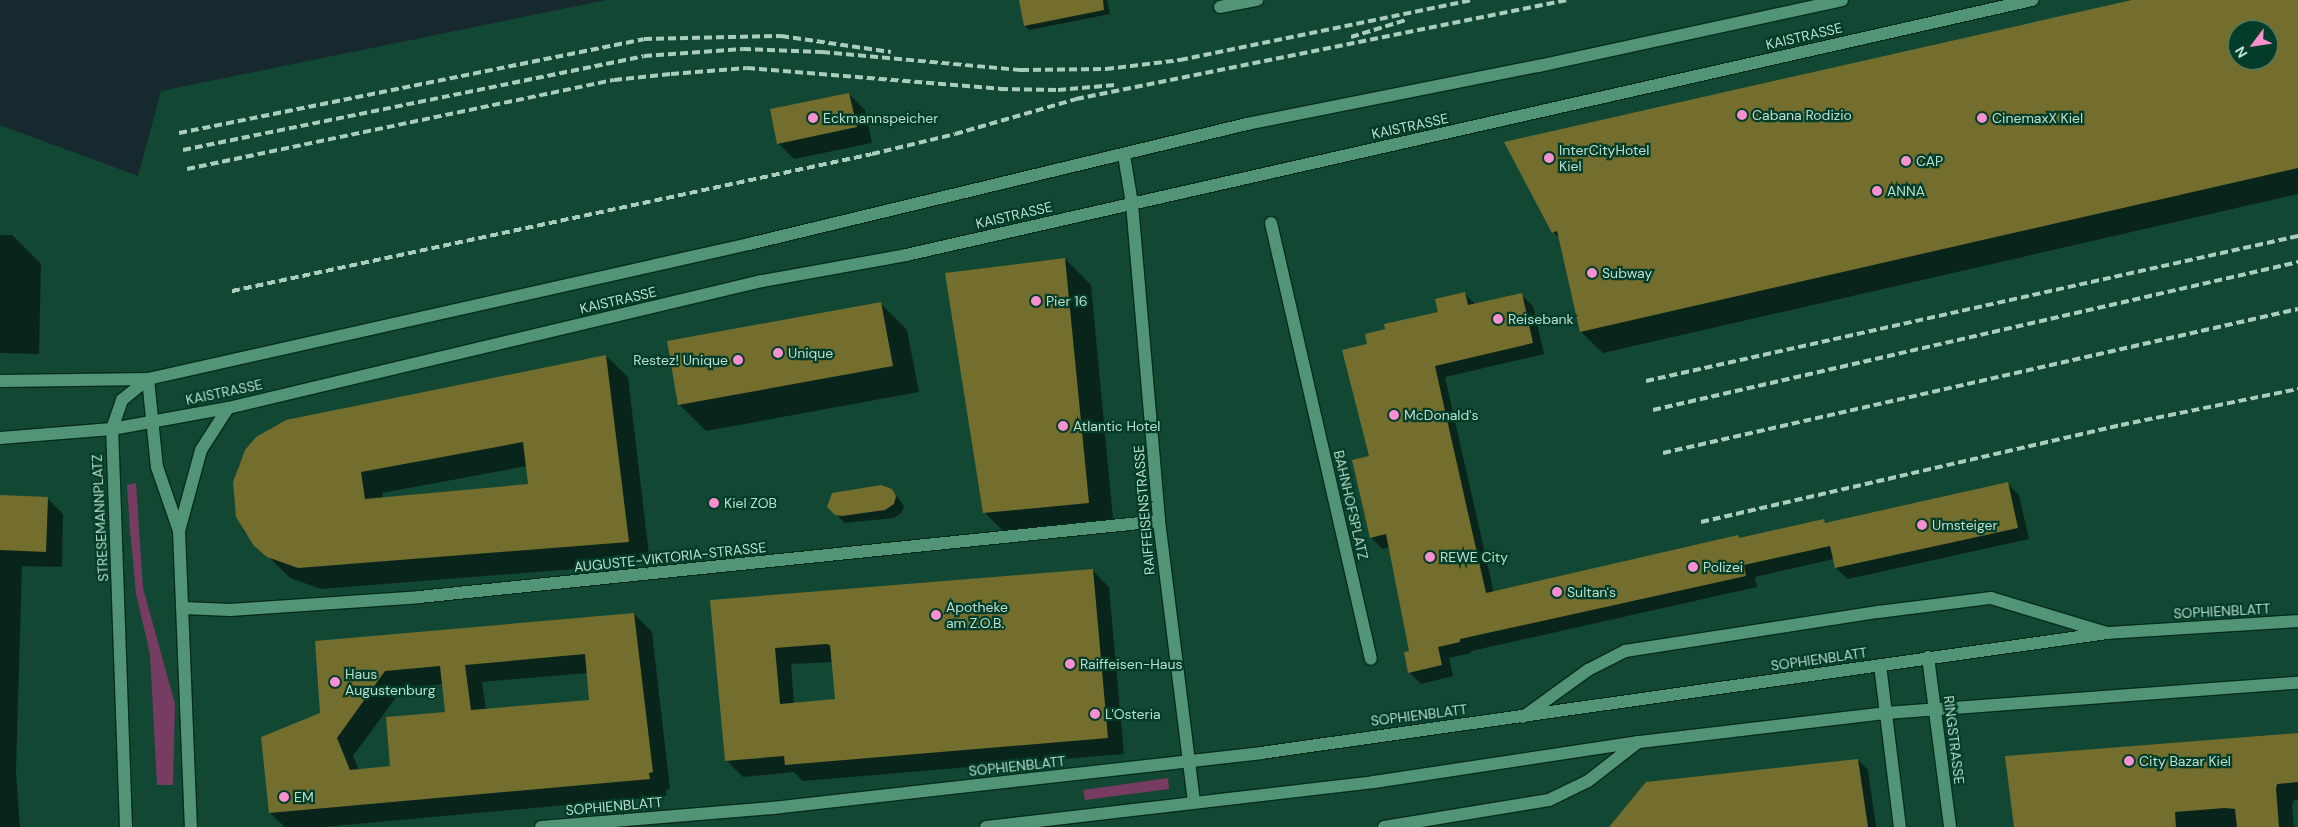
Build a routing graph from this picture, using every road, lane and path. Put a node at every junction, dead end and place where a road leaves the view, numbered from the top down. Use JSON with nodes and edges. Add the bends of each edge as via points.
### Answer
{"nodes":[{"id":1,"x":1257,"y":0,"type":"edge"},
{"id":2,"x":1842,"y":0,"type":"edge"},
{"id":3,"x":2032,"y":0,"type":"edge"},
{"id":4,"x":1220,"y":8,"type":"dead end"},
{"id":5,"x":1124,"y":155,"type":"junction"},
{"id":6,"x":1132,"y":204,"type":"junction"},
{"id":7,"x":1270,"y":223,"type":"dead end"},
{"id":8,"x":148,"y":378,"type":"junction"},
{"id":9,"x":0,"y":381,"type":"edge"},
{"id":10,"x":228,"y":408,"type":"junction"},
{"id":11,"x":151,"y":423,"type":"junction"},
{"id":12,"x":112,"y":429,"type":"junction"},
{"id":13,"x":0,"y":438,"type":"edge"},
{"id":14,"x":1159,"y":521,"type":"junction"},
{"id":15,"x":179,"y":531,"type":"junction"},
{"id":16,"x":184,"y":608,"type":"junction"},
{"id":17,"x":2298,"y":621,"type":"edge"},
{"id":18,"x":2107,"y":633,"type":"junction"},
{"id":19,"x":1928,"y":657,"type":"junction"},
{"id":20,"x":1371,"y":659,"type":"dead end"},
{"id":21,"x":1880,"y":665,"type":"junction"},
{"id":22,"x":2298,"y":683,"type":"edge"},
{"id":23,"x":1935,"y":708,"type":"junction"},
{"id":24,"x":1885,"y":713,"type":"junction"},
{"id":25,"x":1523,"y":717,"type":"junction"},
{"id":26,"x":1639,"y":742,"type":"junction"},
{"id":27,"x":1188,"y":762,"type":"junction"},
{"id":28,"x":1194,"y":802,"type":"junction"},
{"id":29,"x":126,"y":827,"type":"edge"},
{"id":30,"x":191,"y":827,"type":"edge"},
{"id":31,"x":541,"y":827,"type":"edge"},
{"id":32,"x":986,"y":827,"type":"edge"},
{"id":33,"x":1385,"y":827,"type":"edge"},
{"id":34,"x":1900,"y":827,"type":"edge"},
{"id":35,"x":1950,"y":827,"type":"edge"}],
"edges":[{"from":1,"to":4,"type":"main road"},
{"from":2,"to":5,"type":"main road","name":"KAISTRASSE","via":[[1248,124]]},
{"from":3,"to":6,"type":"main road","name":"KAISTRASSE"},
{"from":5,"to":6,"type":"main road","name":"RAIFFEISENSTRASSE"},
{"from":5,"to":8,"type":"main road","name":"KAISTRASSE","via":[[750,244]]},
{"from":6,"to":10,"type":"main road","name":"KAISTRASSE","via":[[892,258],[762,281]]},
{"from":6,"to":14,"type":"main road","name":"RAIFFEISENSTRASSE"},
{"from":7,"to":20,"type":"main road","name":"BAHNHOFSPLATZ"},
{"from":8,"to":9,"type":"main road","name":"KAISTRASSE"},
{"from":8,"to":11,"type":"main road"},
{"from":8,"to":12,"type":"main road","name":"STRESEMANNPLATZ","via":[[122,400]]},
{"from":10,"to":11,"type":"main road","name":"KAISTRASSE"},
{"from":10,"to":15,"type":"main road","via":[[201,450]]},
{"from":11,"to":12,"type":"main road","name":"KAISTRASSE"},
{"from":11,"to":15,"type":"main road","via":[[162,484]]},
{"from":12,"to":13,"type":"main road","name":"KAISTRASSE"},
{"from":12,"to":29,"type":"main road","name":"STRESEMANNPLATZ"},
{"from":14,"to":16,"type":"main road","name":"AUGUSTE-VIKTORIA-STRASSE","via":[[419,597],[230,610]]},
{"from":14,"to":27,"type":"main road","name":"RAIFFEISENSTRASSE"},
{"from":15,"to":16,"type":"main road"},
{"from":16,"to":30,"type":"main road"},
{"from":17,"to":18,"type":"main road","name":"SOPHIENBLATT"},
{"from":18,"to":19,"type":"main road","name":"SOPHIENBLATT"},
{"from":18,"to":25,"type":"main road","via":[[1985,598],[1625,651],[1588,670]]},
{"from":19,"to":21,"type":"main road","name":"SOPHIENBLATT"},
{"from":19,"to":23,"type":"main road","name":"RINGSTRASSE"},
{"from":21,"to":24,"type":"main road"},
{"from":21,"to":25,"type":"main road","name":"SOPHIENBLATT"},
{"from":22,"to":23,"type":"main road"},
{"from":23,"to":24,"type":"main road"},
{"from":23,"to":35,"type":"main road","name":"RINGSTRASSE"},
{"from":24,"to":26,"type":"main road"},
{"from":24,"to":34,"type":"main road"},
{"from":25,"to":27,"type":"main road","name":"SOPHIENBLATT"},
{"from":26,"to":28,"type":"main road","via":[[1494,766]]},
{"from":26,"to":33,"type":"main road","via":[[1573,790],[1543,802]]},
{"from":27,"to":28,"type":"main road","name":"RAIFFEISENSTRASSE"},
{"from":27,"to":31,"type":"main road","name":"SOPHIENBLATT","via":[[772,808]]},
{"from":28,"to":32,"type":"main road"}]}
